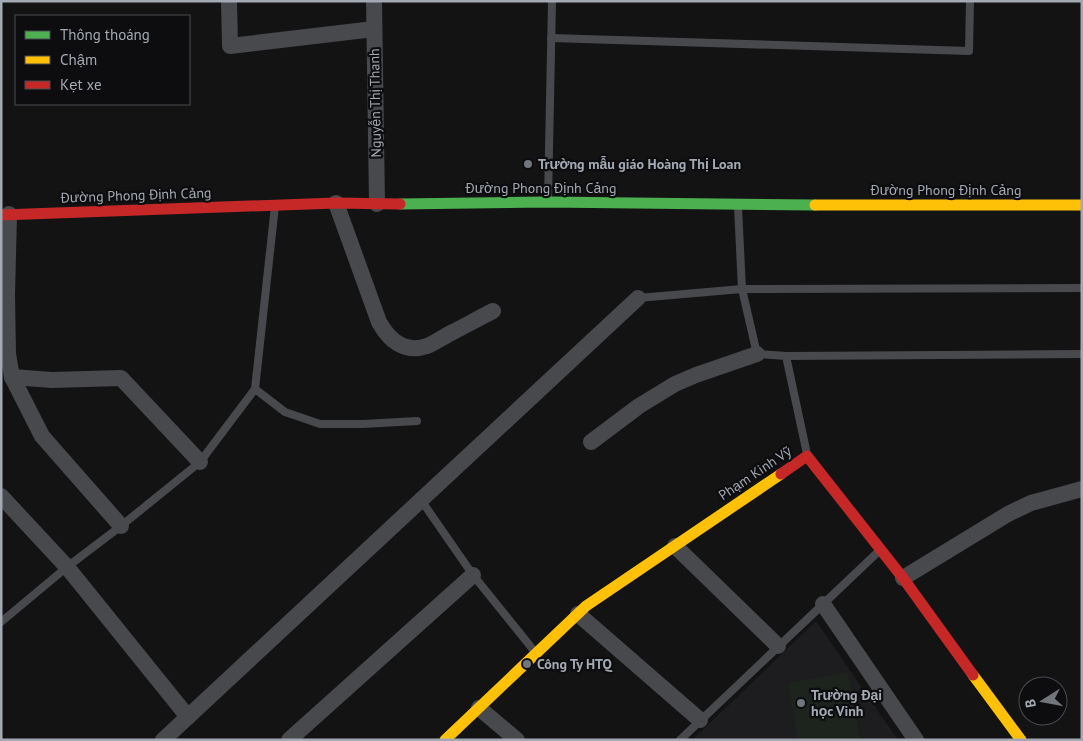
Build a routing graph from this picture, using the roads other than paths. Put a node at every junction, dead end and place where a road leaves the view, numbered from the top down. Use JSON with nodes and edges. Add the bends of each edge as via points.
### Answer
{"nodes":[{"id":1,"x":229,"y":1,"type":"edge"},
{"id":2,"x":374,"y":1,"type":"edge"},
{"id":3,"x":552,"y":1,"type":"edge"},
{"id":4,"x":970,"y":1,"type":"edge"},
{"id":5,"x":374,"y":29,"type":"junction"},
{"id":6,"x":551,"y":38,"type":"junction"},
{"id":7,"x":548,"y":202,"type":"junction"},
{"id":8,"x":336,"y":203,"type":"junction"},
{"id":9,"x":378,"y":204,"type":"junction"},
{"id":10,"x":738,"y":205,"type":"junction"},
{"id":11,"x":1082,"y":205,"type":"edge"},
{"id":12,"x":275,"y":206,"type":"junction"},
{"id":13,"x":5,"y":215,"type":"edge"},
{"id":14,"x":1082,"y":288,"type":"edge"},
{"id":15,"x":742,"y":289,"type":"junction"},
{"id":16,"x":4,"y":295,"type":"edge"},
{"id":17,"x":638,"y":298,"type":"joint"},
{"id":18,"x":493,"y":311,"type":"dead end"},
{"id":19,"x":757,"y":354,"type":"junction"},
{"id":20,"x":1082,"y":354,"type":"edge"},
{"id":21,"x":786,"y":356,"type":"junction"},
{"id":22,"x":12,"y":376,"type":"junction"},
{"id":23,"x":255,"y":389,"type":"junction"},
{"id":24,"x":417,"y":421,"type":"dead end"},
{"id":25,"x":591,"y":442,"type":"dead end"},
{"id":26,"x":807,"y":456,"type":"junction"},
{"id":27,"x":200,"y":462,"type":"junction"},
{"id":28,"x":1082,"y":488,"type":"edge"},
{"id":29,"x":1,"y":496,"type":"edge"},
{"id":30,"x":421,"y":500,"type":"junction"},
{"id":31,"x":121,"y":526,"type":"junction"},
{"id":32,"x":675,"y":546,"type":"junction"},
{"id":33,"x":880,"y":550,"type":"junction"},
{"id":34,"x":67,"y":567,"type":"junction"},
{"id":35,"x":473,"y":575,"type":"junction"},
{"id":36,"x":903,"y":578,"type":"junction"},
{"id":37,"x":823,"y":604,"type":"junction"},
{"id":38,"x":578,"y":614,"type":"junction"},
{"id":39,"x":1,"y":622,"type":"edge"},
{"id":40,"x":778,"y":646,"type":"junction"},
{"id":41,"x":536,"y":654,"type":"junction"},
{"id":42,"x":479,"y":708,"type":"junction"},
{"id":43,"x":188,"y":717,"type":"junction"},
{"id":44,"x":700,"y":720,"type":"junction"},
{"id":45,"x":163,"y":740,"type":"edge"},
{"id":46,"x":289,"y":740,"type":"edge"},
{"id":47,"x":446,"y":740,"type":"edge"},
{"id":48,"x":516,"y":740,"type":"edge"},
{"id":49,"x":680,"y":740,"type":"edge"},
{"id":50,"x":916,"y":740,"type":"edge"},
{"id":51,"x":1021,"y":740,"type":"edge"}],
"edges":[{"from":1,"to":5,"type":"street","via":[[230,46]]},
{"from":2,"to":5,"type":"street","name":"Nguyễn Thị Thanh"},
{"from":3,"to":6,"type":"lane"},
{"from":4,"to":6,"type":"lane","via":[[969,51]]},
{"from":5,"to":9,"type":"street","name":"Nguyễn Thị Thanh"},
{"from":6,"to":7,"type":"lane"},
{"from":7,"to":9,"type":"street","name":"Đường Phong Định Cảng"},
{"from":7,"to":10,"type":"street","name":"Đường Phong Định Cảng"},
{"from":8,"to":9,"type":"street","name":"Đường Phong Định Cảng"},
{"from":8,"to":12,"type":"street","name":"Đường Phong Định Cảng"},
{"from":8,"to":18,"type":"street","via":[[379,322],[394,341],[410,347],[426,346]]},
{"from":10,"to":11,"type":"street","name":"Đường Phong Định Cảng"},
{"from":10,"to":15,"type":"lane"},
{"from":12,"to":13,"type":"street","name":"Đường Phong Định Cảng"},
{"from":12,"to":23,"type":"lane"},
{"from":13,"to":16,"type":"street"},
{"from":14,"to":15,"type":"lane"},
{"from":15,"to":17,"type":"lane"},
{"from":15,"to":19,"type":"lane"},
{"from":16,"to":22,"type":"street"},
{"from":17,"to":30,"type":"street"},
{"from":19,"to":21,"type":"lane"},
{"from":19,"to":25,"type":"street","via":[[676,384],[639,406]]},
{"from":20,"to":21,"type":"lane"},
{"from":21,"to":26,"type":"lane"},
{"from":22,"to":27,"type":"street","via":[[52,380],[120,378]]},
{"from":22,"to":31,"type":"street","via":[[42,436]]},
{"from":23,"to":24,"type":"lane","via":[[285,412],[320,424]]},
{"from":23,"to":27,"type":"lane"},
{"from":26,"to":32,"type":"street","name":"Phạm Kinh Vỹ"},
{"from":26,"to":33,"type":"street","name":"Phạm Kinh Vỹ"},
{"from":27,"to":31,"type":"lane"},
{"from":28,"to":36,"type":"street","via":[[1031,503],[1008,514]]},
{"from":29,"to":34,"type":"street"},
{"from":30,"to":35,"type":"lane"},
{"from":30,"to":43,"type":"street"},
{"from":31,"to":34,"type":"lane"},
{"from":32,"to":38,"type":"street","name":"Phạm Kinh Vỹ"},
{"from":32,"to":40,"type":"street"},
{"from":33,"to":36,"type":"street","name":"Phạm Kinh Vỹ"},
{"from":33,"to":37,"type":"lane"},
{"from":34,"to":39,"type":"lane"},
{"from":34,"to":43,"type":"street"},
{"from":35,"to":41,"type":"lane"},
{"from":35,"to":46,"type":"street"},
{"from":36,"to":51,"type":"street","name":"Phạm Kinh Vỹ"},
{"from":37,"to":40,"type":"lane"},
{"from":37,"to":50,"type":"street"},
{"from":38,"to":41,"type":"street","name":"Phạm Kinh Vỹ"},
{"from":38,"to":44,"type":"street"},
{"from":40,"to":44,"type":"lane"},
{"from":41,"to":42,"type":"street","name":"Phạm Kinh Vỹ"},
{"from":42,"to":47,"type":"street","name":"Phạm Kinh Vỹ"},
{"from":42,"to":48,"type":"street"},
{"from":43,"to":45,"type":"street"},
{"from":44,"to":49,"type":"lane"}]}
